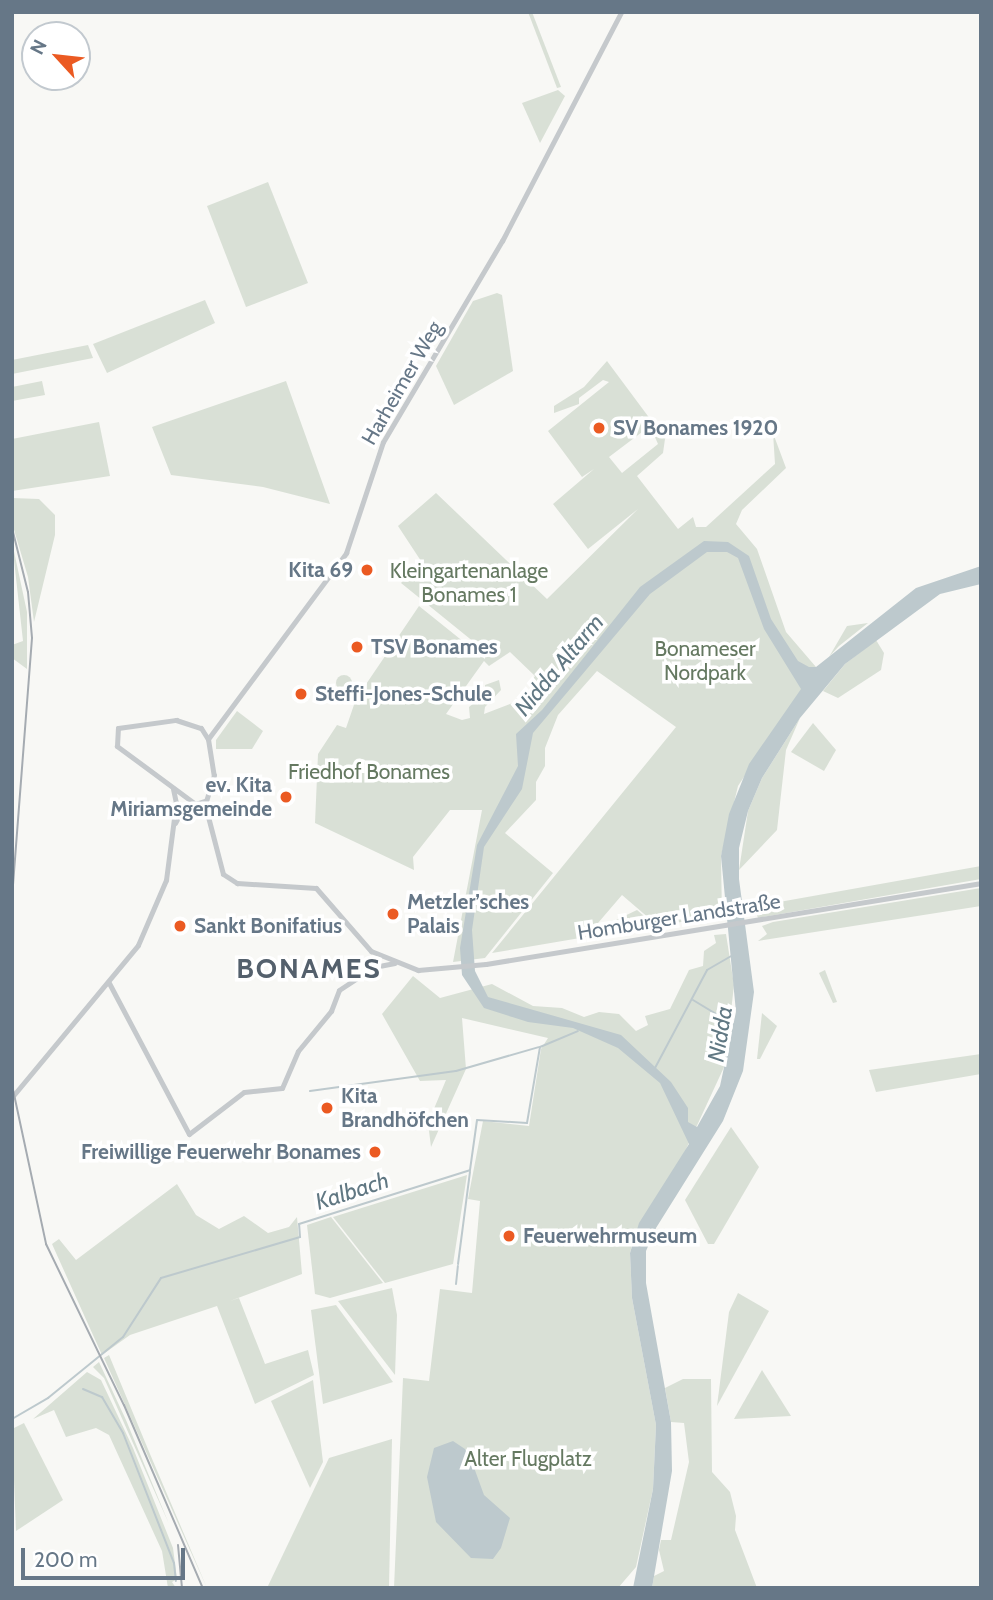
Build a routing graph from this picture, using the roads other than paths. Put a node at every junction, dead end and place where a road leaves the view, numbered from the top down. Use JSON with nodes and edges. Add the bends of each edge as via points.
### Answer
{"nodes":[{"id":1,"x":621,"y":12,"type":"edge"},
{"id":2,"x":208,"y":739,"type":"junction"},
{"id":3,"x":173,"y":789,"type":"junction"},
{"id":4,"x":205,"y":801,"type":"junction"},
{"id":5,"x":194,"y":803,"type":"junction"},
{"id":6,"x":174,"y":826,"type":"junction"},
{"id":7,"x":981,"y":883,"type":"edge"},
{"id":8,"x":381,"y":957,"type":"junction"},
{"id":9,"x":398,"y":963,"type":"junction"},
{"id":10,"x":383,"y":964,"type":"junction"},
{"id":11,"x":109,"y":982,"type":"junction"},
{"id":12,"x":12,"y":1097,"type":"edge"}],
"edges":[{"from":1,"to":2,"type":"street","name":"Harheimer Weg","via":[[502,241],[389,431],[346,553]]},
{"from":2,"to":3,"type":"street","via":[[196,724],[182,720],[121,726],[115,735],[117,746]]},
{"from":2,"to":4,"type":"street","via":[[214,775]]},
{"from":3,"to":5,"type":"street"},
{"from":3,"to":6,"type":"street"},
{"from":4,"to":5,"type":"street"},
{"from":4,"to":8,"type":"street","via":[[219,865],[228,878],[319,890],[357,938]]},
{"from":5,"to":6,"type":"street","via":[[183,808]]},
{"from":6,"to":11,"type":"street","via":[[160,898],[135,951]]},
{"from":7,"to":9,"type":"street","name":"Homburger Landstraße","via":[[482,965],[422,970]]},
{"from":8,"to":9,"type":"street"},
{"from":8,"to":10,"type":"street"},
{"from":9,"to":10,"type":"street","name":"Homburger Landstraße"},
{"from":10,"to":11,"type":"street","via":[[339,990],[331,1011],[298,1051],[282,1088],[244,1092],[189,1134]]},
{"from":11,"to":12,"type":"street"}]}
